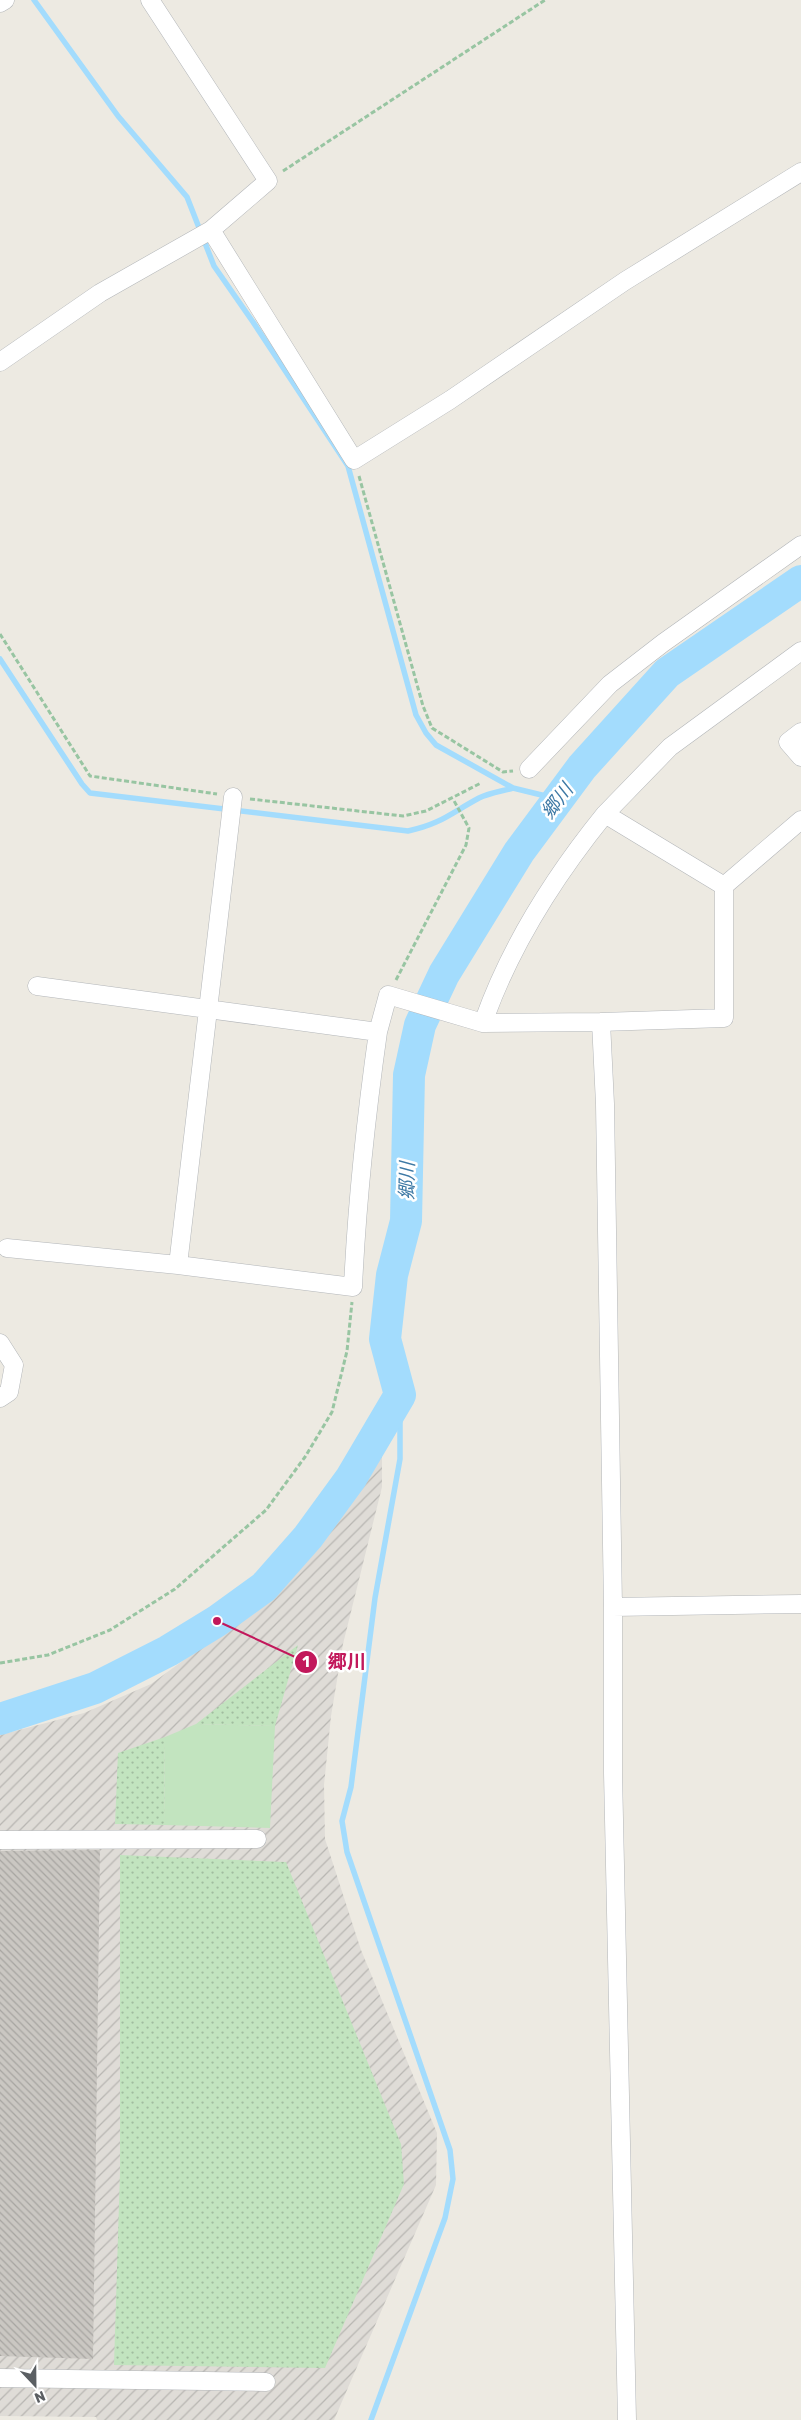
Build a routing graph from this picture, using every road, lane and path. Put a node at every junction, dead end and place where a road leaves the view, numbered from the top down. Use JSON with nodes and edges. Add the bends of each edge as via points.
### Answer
{"nodes":[{"id":1,"x":5,"y":0,"type":"edge"},
{"id":2,"x":150,"y":0,"type":"edge"},
{"id":3,"x":546,"y":0,"type":"edge"},
{"id":4,"x":0,"y":3,"type":"edge"},
{"id":5,"x":801,"y":172,"type":"edge"},
{"id":6,"x":268,"y":181,"type":"junction"},
{"id":7,"x":211,"y":230,"type":"junction"},
{"id":8,"x":0,"y":362,"type":"edge"},
{"id":9,"x":354,"y":460,"type":"junction"},
{"id":10,"x":801,"y":545,"type":"edge"},
{"id":11,"x":0,"y":634,"type":"edge"},
{"id":12,"x":801,"y":651,"type":"edge"},
{"id":13,"x":801,"y":732,"type":"edge"},
{"id":14,"x":801,"y":757,"type":"edge"},
{"id":15,"x":529,"y":769,"type":"joint"},
{"id":16,"x":481,"y":783,"type":"dead end"},
{"id":17,"x":234,"y":797,"type":"junction"},
{"id":18,"x":453,"y":799,"type":"junction"},
{"id":19,"x":605,"y":814,"type":"junction"},
{"id":20,"x":801,"y":820,"type":"edge"},
{"id":21,"x":724,"y":886,"type":"junction"},
{"id":22,"x":37,"y":986,"type":"dead end"},
{"id":23,"x":388,"y":995,"type":"junction"},
{"id":24,"x":207,"y":1010,"type":"junction"},
{"id":25,"x":601,"y":1022,"type":"junction"},
{"id":26,"x":483,"y":1023,"type":"junction"},
{"id":27,"x":378,"y":1032,"type":"junction"},
{"id":28,"x":7,"y":1248,"type":"dead end"},
{"id":29,"x":178,"y":1265,"type":"junction"},
{"id":30,"x":353,"y":1287,"type":"junction"},
{"id":31,"x":0,"y":1343,"type":"edge"},
{"id":32,"x":0,"y":1398,"type":"edge"},
{"id":33,"x":801,"y":1604,"type":"edge"},
{"id":34,"x":613,"y":1607,"type":"junction"},
{"id":35,"x":0,"y":1663,"type":"edge"},
{"id":36,"x":0,"y":1840,"type":"edge"},
{"id":37,"x":257,"y":1840,"type":"dead end"},
{"id":38,"x":0,"y":2378,"type":"edge"},
{"id":39,"x":266,"y":2382,"type":"dead end"},
{"id":40,"x":627,"y":2420,"type":"edge"}],
"edges":[{"from":1,"to":4,"type":"street"},
{"from":2,"to":6,"type":"street"},
{"from":3,"to":6,"type":"path"},
{"from":5,"to":9,"type":"street","via":[[625,281],[450,400]]},
{"from":6,"to":7,"type":"street"},
{"from":7,"to":8,"type":"street","via":[[100,293]]},
{"from":7,"to":9,"type":"street"},
{"from":9,"to":15,"type":"path","via":[[432,728],[503,772]]},
{"from":10,"to":15,"type":"street","via":[[610,684]]},
{"from":11,"to":17,"type":"path","via":[[90,776]]},
{"from":12,"to":19,"type":"street","via":[[670,747]]},
{"from":13,"to":14,"type":"street","via":[[788,742]]},
{"from":16,"to":18,"type":"path"},
{"from":17,"to":18,"type":"path","via":[[403,816],[426,811]]},
{"from":17,"to":24,"type":"street"},
{"from":18,"to":23,"type":"path","via":[[469,828],[466,845]]},
{"from":19,"to":21,"type":"street"},
{"from":19,"to":26,"type":"street","via":[[578,847],[532,917],[497,982]]},
{"from":20,"to":21,"type":"street"},
{"from":21,"to":25,"type":"street","via":[[724,1018]]},
{"from":22,"to":24,"type":"street"},
{"from":23,"to":26,"type":"street"},
{"from":23,"to":27,"type":"street"},
{"from":24,"to":27,"type":"street"},
{"from":24,"to":29,"type":"street"},
{"from":25,"to":26,"type":"street"},
{"from":25,"to":34,"type":"street"},
{"from":27,"to":30,"type":"street","via":[[363,1139]]},
{"from":28,"to":29,"type":"street"},
{"from":29,"to":30,"type":"street"},
{"from":30,"to":35,"type":"path","via":[[347,1351],[332,1412],[306,1457],[266,1510],[175,1589],[110,1630],[48,1654]]},
{"from":31,"to":32,"type":"street","via":[[14,1364],[9,1392]]},
{"from":33,"to":34,"type":"street"},
{"from":34,"to":40,"type":"street","via":[[613,1783]]},
{"from":36,"to":37,"type":"street"},
{"from":38,"to":39,"type":"street"}]}
